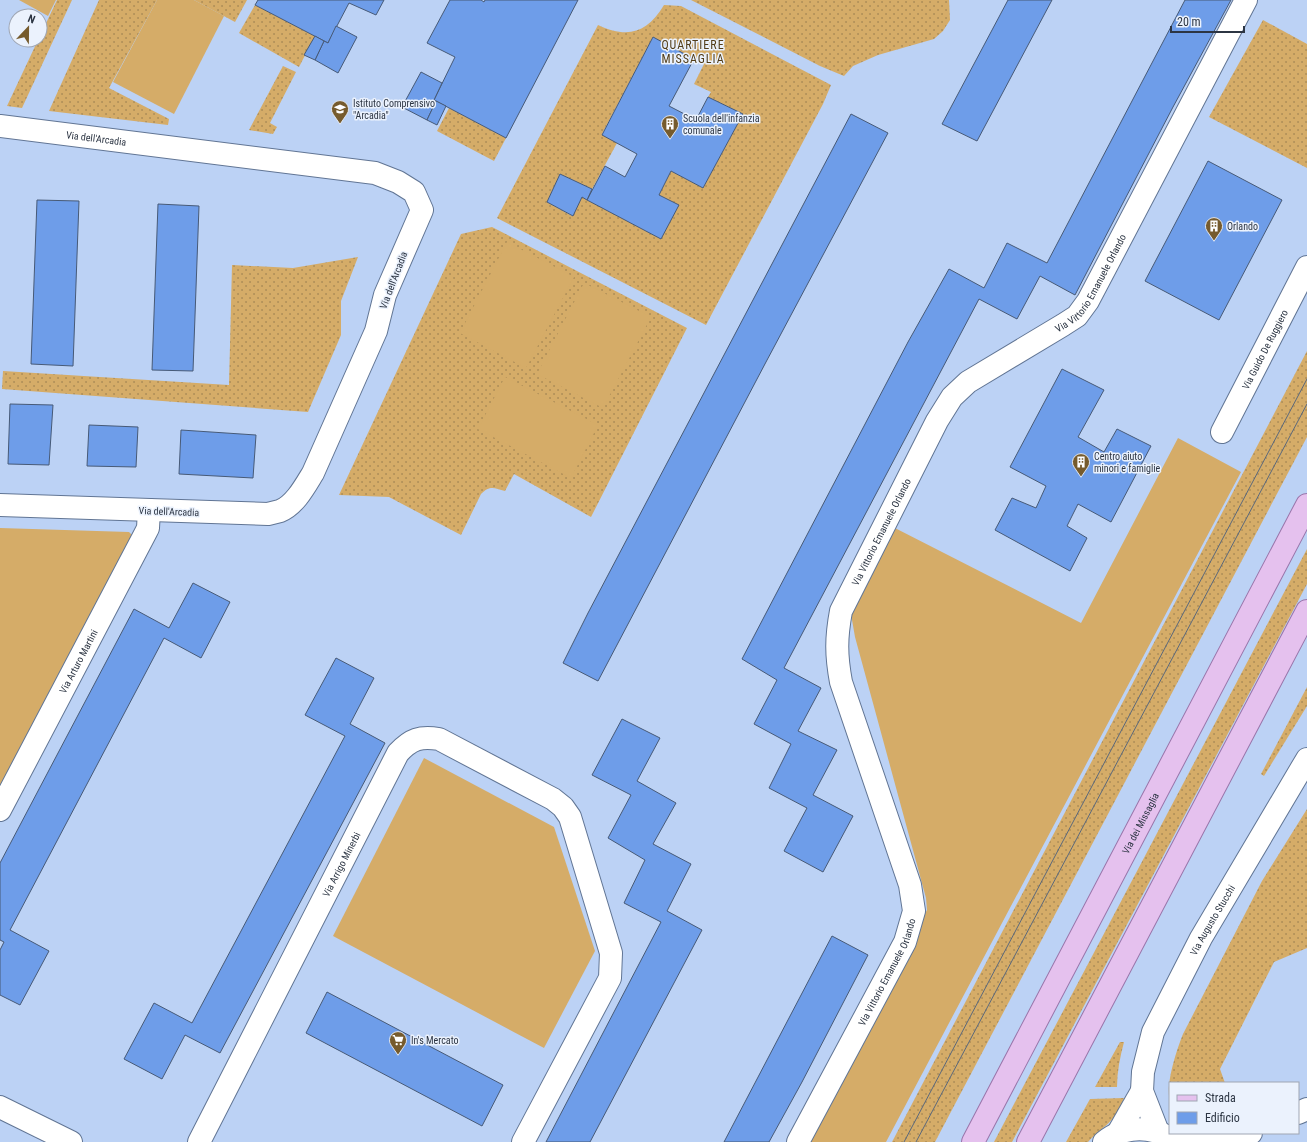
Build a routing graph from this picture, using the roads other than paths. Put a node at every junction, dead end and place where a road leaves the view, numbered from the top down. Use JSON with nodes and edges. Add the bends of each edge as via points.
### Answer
{"nodes":[{"id":1,"x":1246,"y":0,"type":"edge"},
{"id":2,"x":0,"y":126,"type":"edge"},
{"id":3,"x":1307,"y":267,"type":"edge"},
{"id":4,"x":1222,"y":432,"type":"dead end"},
{"id":5,"x":0,"y":505,"type":"edge"},
{"id":6,"x":1307,"y":506,"type":"edge"},
{"id":7,"x":149,"y":510,"type":"junction"},
{"id":8,"x":1307,"y":611,"type":"edge"},
{"id":9,"x":1307,"y":759,"type":"edge"},
{"id":10,"x":0,"y":810,"type":"edge"},
{"id":11,"x":1142,"y":1091,"type":"junction"},
{"id":12,"x":0,"y":1107,"type":"edge"},
{"id":13,"x":1238,"y":1134,"type":"edge"},
{"id":14,"x":1251,"y":1134,"type":"edge"},
{"id":15,"x":1111,"y":1138,"type":"edge"},
{"id":16,"x":1170,"y":1139,"type":"edge"},
{"id":17,"x":71,"y":1142,"type":"edge"},
{"id":18,"x":199,"y":1142,"type":"edge"},
{"id":19,"x":523,"y":1142,"type":"edge"},
{"id":20,"x":798,"y":1142,"type":"edge"},
{"id":21,"x":973,"y":1142,"type":"edge"},
{"id":22,"x":1028,"y":1142,"type":"edge"},
{"id":23,"x":1240,"y":1142,"type":"edge"}],
"edges":[{"from":1,"to":20,"type":"street","name":"Via Vittorio Emanuele Orlando","via":[[1088,302],[1077,316],[968,382],[952,397],[937,421],[841,611],[836,636],[836,659],[841,682],[910,885],[914,911],[905,942]]},
{"from":2,"to":7,"type":"street","name":"Via dell'Arcadia","via":[[375,173],[414,192],[422,210],[385,295],[376,331],[303,490],[281,511],[268,514]]},
{"from":3,"to":4,"type":"street","name":"Via Guido De Ruggiero"},
{"from":5,"to":7,"type":"street","name":"Via dell'Arcadia"},
{"from":6,"to":21,"type":"main road","name":"Via dei Missaglia"},
{"from":7,"to":10,"type":"street","name":"Via Arturo Martini","via":[[148,528]]},
{"from":8,"to":22,"type":"main road"},
{"from":9,"to":11,"type":"street","name":"Via Augusto Stucchi","via":[[1201,938],[1154,1032],[1143,1072]]},
{"from":11,"to":15,"type":"street","name":"Via Augusto Stucchi"},
{"from":11,"to":16,"type":"street","name":"Via Augusto Stucchi"},
{"from":12,"to":17,"type":"street"},
{"from":13,"to":16,"type":"street"},
{"from":14,"to":23,"type":"street"},
{"from":15,"to":16,"type":"street","name":"Via Augusto Stucchi","via":[[1137,1129]]},
{"from":18,"to":19,"type":"street","name":"Via Arrigo Minerbi","via":[[398,753],[407,743],[428,737],[439,739],[563,806],[570,817],[611,953],[610,978]]}]}
